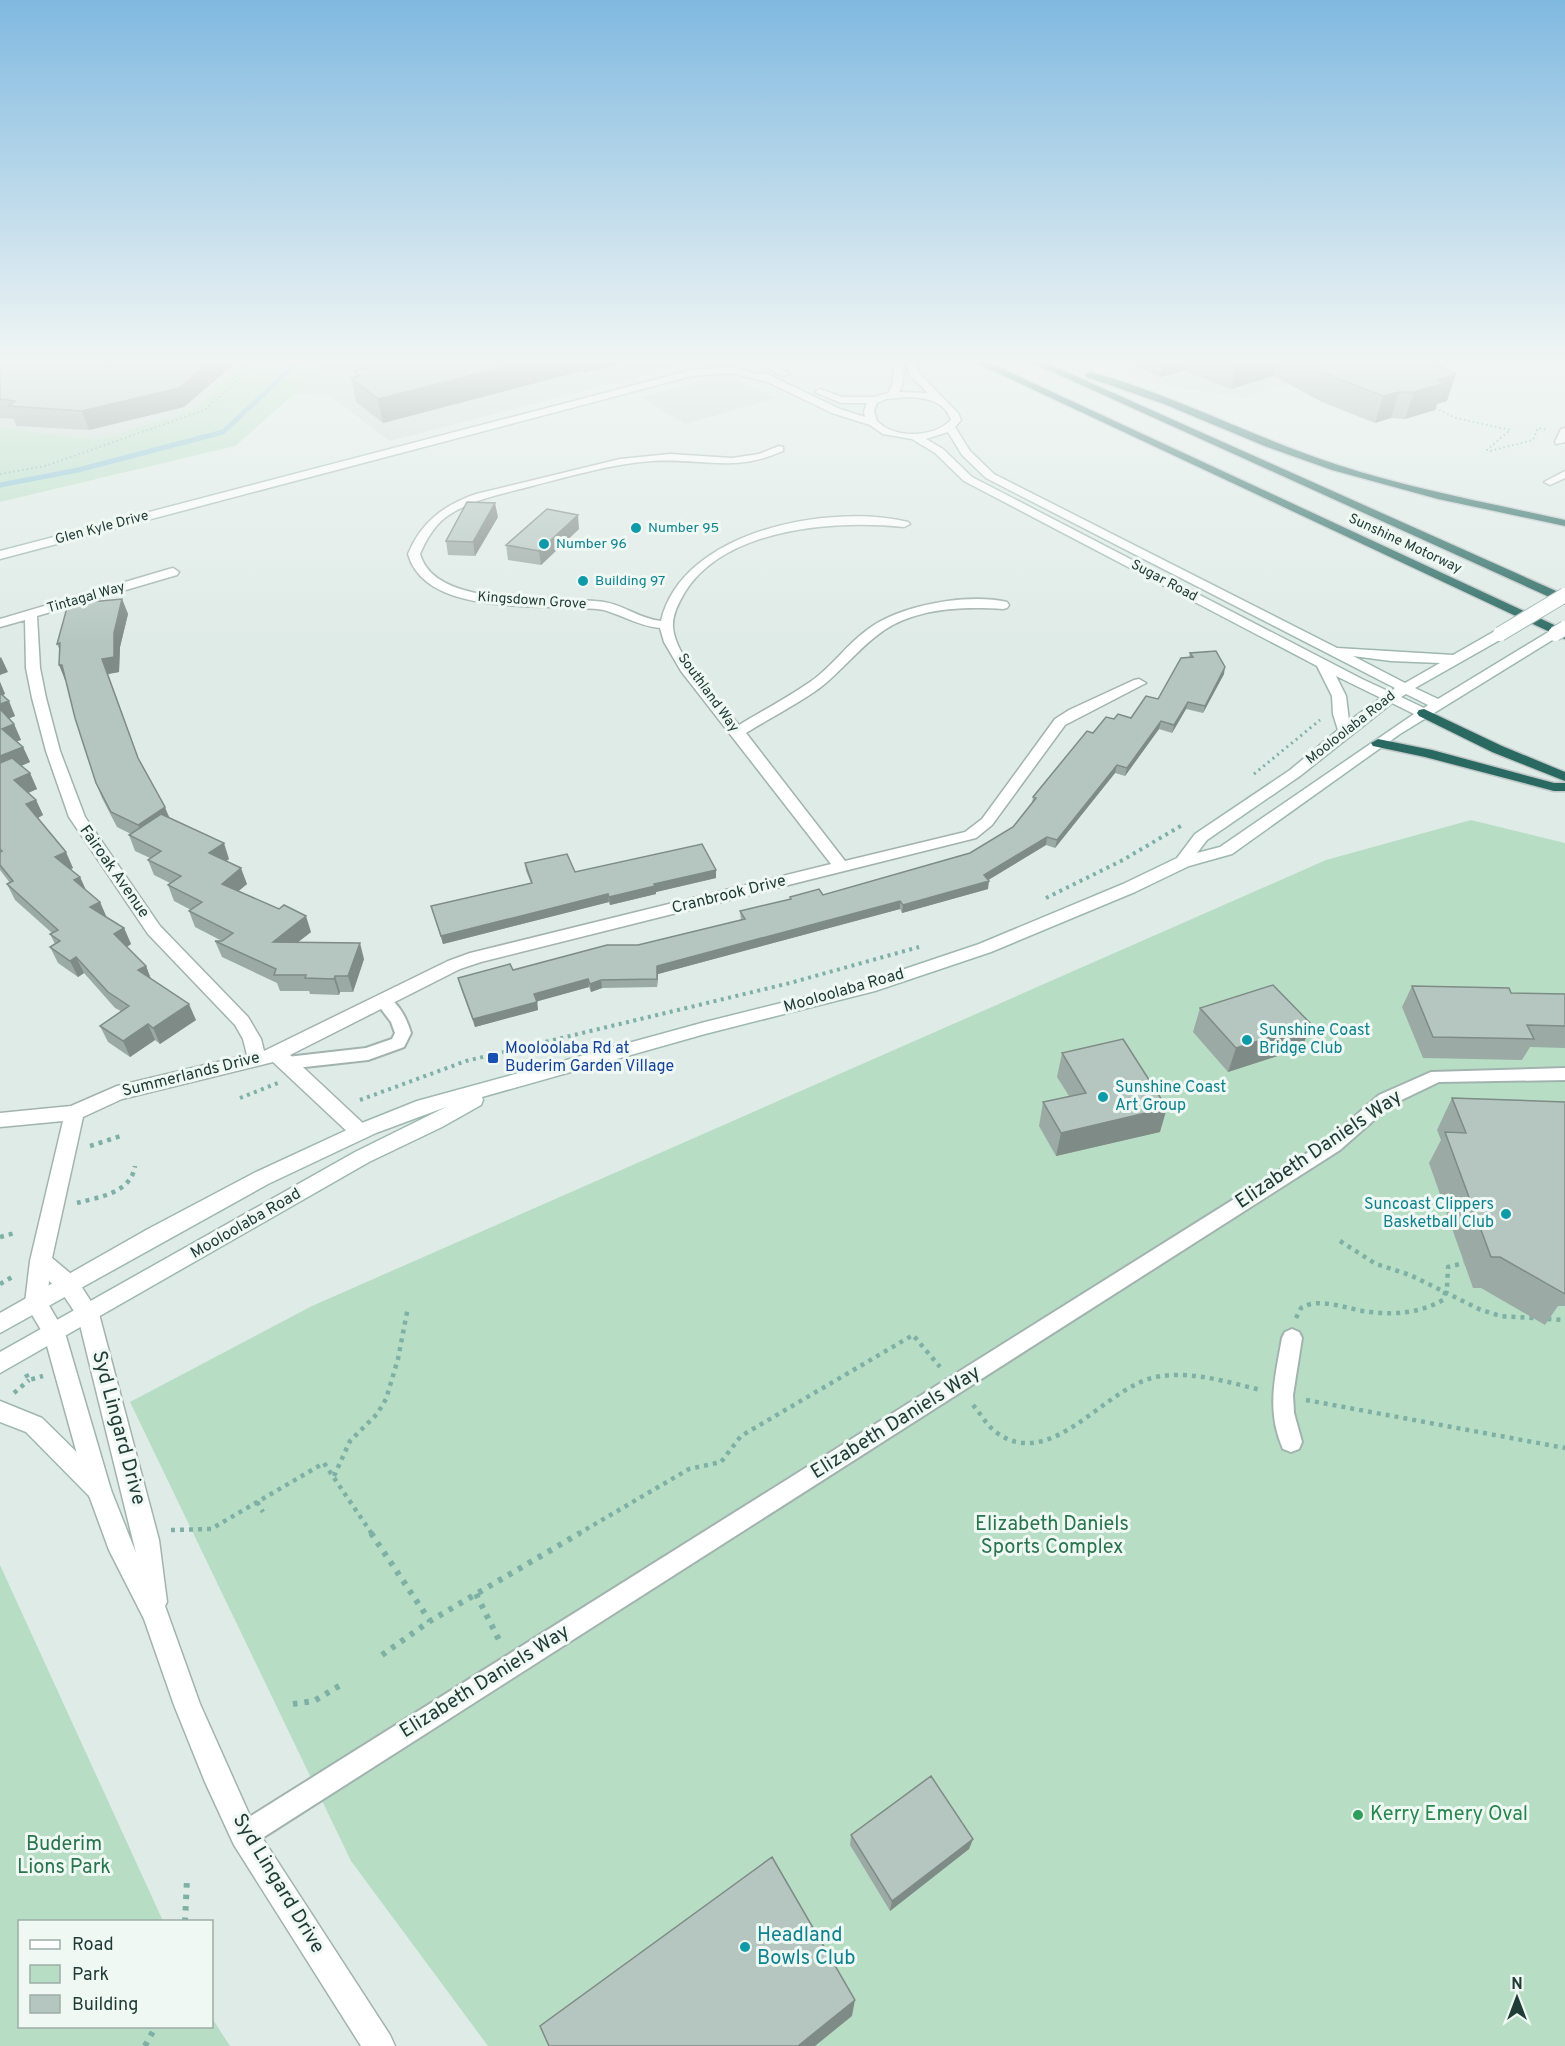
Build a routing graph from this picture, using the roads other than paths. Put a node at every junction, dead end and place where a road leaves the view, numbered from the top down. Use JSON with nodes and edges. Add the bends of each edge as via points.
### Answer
{"nodes":[{"id":1,"x":386,"y":453,"type":"edge"},
{"id":2,"x":771,"y":453,"type":"edge"},
{"id":3,"x":942,"y":453,"type":"edge"},
{"id":4,"x":967,"y":453,"type":"edge"},
{"id":5,"x":1176,"y":453,"type":"edge"},
{"id":6,"x":1239,"y":453,"type":"edge"},
{"id":7,"x":1295,"y":453,"type":"edge"},
{"id":8,"x":1565,"y":474,"type":"edge"},
{"id":9,"x":1550,"y":483,"type":"dead end"},
{"id":10,"x":1565,"y":515,"type":"edge"},
{"id":11,"x":1532,"y":516,"type":"junction"},
{"id":12,"x":1565,"y":523,"type":"edge"},
{"id":13,"x":904,"y":524,"type":"dead end"},
{"id":14,"x":0,"y":555,"type":"edge"},
{"id":15,"x":173,"y":572,"type":"dead end"},
{"id":16,"x":1565,"y":595,"type":"edge"},
{"id":17,"x":1565,"y":600,"type":"edge"},
{"id":18,"x":1003,"y":605,"type":"dead end"},
{"id":19,"x":31,"y":614,"type":"junction"},
{"id":20,"x":0,"y":623,"type":"edge"},
{"id":21,"x":666,"y":625,"type":"junction"},
{"id":22,"x":1565,"y":628,"type":"edge"},
{"id":23,"x":1565,"y":635,"type":"edge"},
{"id":24,"x":1333,"y":650,"type":"junction"},
{"id":25,"x":1454,"y":659,"type":"junction"},
{"id":26,"x":1322,"y":664,"type":"junction"},
{"id":27,"x":1139,"y":682,"type":"dead end"},
{"id":28,"x":1405,"y":688,"type":"junction"},
{"id":29,"x":1389,"y":698,"type":"junction"},
{"id":30,"x":1438,"y":705,"type":"junction"},
{"id":31,"x":1424,"y":713,"type":"junction"},
{"id":32,"x":1345,"y":730,"type":"junction"},
{"id":33,"x":737,"y":732,"type":"junction"},
{"id":34,"x":1378,"y":743,"type":"junction"},
{"id":35,"x":1565,"y":777,"type":"edge"},
{"id":36,"x":1565,"y":787,"type":"edge"},
{"id":37,"x":1183,"y":862,"type":"junction"},
{"id":38,"x":841,"y":867,"type":"junction"},
{"id":39,"x":383,"y":1001,"type":"junction"},
{"id":40,"x":257,"y":1060,"type":"junction"},
{"id":41,"x":287,"y":1062,"type":"junction"},
{"id":42,"x":1565,"y":1074,"type":"edge"},
{"id":43,"x":494,"y":1088,"type":"junction"},
{"id":44,"x":74,"y":1113,"type":"junction"},
{"id":45,"x":0,"y":1120,"type":"edge"},
{"id":46,"x":360,"y":1132,"type":"junction"},
{"id":47,"x":40,"y":1261,"type":"junction"},
{"id":48,"x":68,"y":1284,"type":"junction"},
{"id":49,"x":36,"y":1303,"type":"junction"},
{"id":50,"x":88,"y":1314,"type":"junction"},
{"id":51,"x":0,"y":1324,"type":"edge"},
{"id":52,"x":1293,"y":1331,"type":"road end"},
{"id":53,"x":54,"y":1333,"type":"junction"},
{"id":54,"x":11,"y":1364,"type":"edge"},
{"id":55,"x":6,"y":1403,"type":"edge"},
{"id":56,"x":1291,"y":1442,"type":"dead end"},
{"id":57,"x":99,"y":1490,"type":"junction"},
{"id":58,"x":155,"y":1613,"type":"junction"},
{"id":59,"x":244,"y":1835,"type":"junction"},
{"id":60,"x":379,"y":2046,"type":"edge"}],
"edges":[{"from":1,"to":14,"type":"street","name":"Glen Kyle Drive"},
{"from":2,"to":21,"type":"street","name":"Kingsdown Grove","via":[[729,463],[664,458],[629,461],[480,497],[438,517],[414,554],[424,574],[460,595],[605,606],[646,623]]},
{"from":3,"to":26,"type":"street","name":"Sugar Road","via":[[968,479]]},
{"from":4,"to":24,"type":"street","name":"Sugar Road","via":[[990,476]]},
{"from":5,"to":23,"type":"highway","name":"Sunshine Motorway"},
{"from":6,"to":17,"type":"highway","name":"Sunshine Motorway"},
{"from":7,"to":11,"type":"highway","via":[[1438,496]]},
{"from":8,"to":9,"type":"street"},
{"from":10,"to":11,"type":"highway"},
{"from":11,"to":12,"type":"highway"},
{"from":13,"to":21,"type":"street","via":[[864,520],[805,524],[732,548],[690,577],[678,593]]},
{"from":15,"to":19,"type":"street","name":"Tintagal Way"},
{"from":16,"to":25,"type":"street","name":"Mooloolaba Road","bridge":true},
{"from":18,"to":33,"type":"street","via":[[950,603],[882,625],[816,684]]},
{"from":19,"to":20,"type":"street","name":"Tintagal Way"},
{"from":19,"to":40,"type":"street","name":"Fairoak Avenue","via":[[33,668],[39,698],[77,817],[154,930],[242,1021]]},
{"from":21,"to":33,"type":"street","name":"Southland Way","via":[[687,668]]},
{"from":22,"to":30,"type":"street","name":"Mooloolaba Road","bridge":true},
{"from":24,"to":25,"type":"street"},
{"from":24,"to":28,"type":"street","name":"Sugar Road"},
{"from":25,"to":28,"type":"street","name":"Mooloolaba Road"},
{"from":26,"to":29,"type":"street","name":"Sugar Road"},
{"from":26,"to":32,"type":"street","via":[[1339,696]]},
{"from":27,"to":38,"type":"street","name":"Cranbrook Drive","via":[[1060,722],[977,832]]},
{"from":28,"to":29,"type":"street","name":"Mooloolaba Road"},
{"from":28,"to":30,"type":"street","name":"Sugar Road"},
{"from":29,"to":31,"type":"street","name":"Sugar Road"},
{"from":29,"to":32,"type":"street","name":"Mooloolaba Road"},
{"from":30,"to":31,"type":"street","name":"Mooloolaba Road"},
{"from":31,"to":34,"type":"street","name":"Mooloolaba Road"},
{"from":31,"to":35,"type":"highway"},
{"from":32,"to":37,"type":"street","name":"Mooloolaba Road","via":[[1295,773],[1202,837]]},
{"from":33,"to":38,"type":"street","name":"Southland Way"},
{"from":34,"to":36,"type":"highway"},
{"from":34,"to":37,"type":"street","name":"Mooloolaba Road","via":[[1226,851]]},
{"from":37,"to":43,"type":"street","name":"Mooloolaba Road","via":[[985,948],[869,987],[705,1028]]},
{"from":38,"to":39,"type":"street","name":"Cranbrook Drive","via":[[476,957]]},
{"from":39,"to":41,"type":"street","name":"Cranbrook Drive"},
{"from":39,"to":41,"type":"lane","via":[[399,1020],[403,1033],[398,1043],[368,1054]]},
{"from":40,"to":41,"type":"street","name":"Summerlands Drive"},
{"from":40,"to":44,"type":"street","name":"Summerlands Drive","via":[[117,1093]]},
{"from":41,"to":46,"type":"street"},
{"from":42,"to":59,"type":"lane","name":"Elizabeth Daniels Way","via":[[1437,1076],[1385,1100],[1334,1144]]},
{"from":43,"to":46,"type":"street","name":"Mooloolaba Road","via":[[424,1106]]},
{"from":43,"to":50,"type":"street","name":"Mooloolaba Road","via":[[362,1157]]},
{"from":44,"to":45,"type":"street","name":"Summerlands Drive"},
{"from":44,"to":47,"type":"street"},
{"from":46,"to":48,"type":"street","name":"Mooloolaba Road","via":[[283,1167]]},
{"from":47,"to":48,"type":"street","name":"Syd Lingard Drive"},
{"from":47,"to":49,"type":"street"},
{"from":48,"to":49,"type":"street","name":"Mooloolaba Road"},
{"from":48,"to":50,"type":"street","name":"Syd Lingard Drive"},
{"from":49,"to":51,"type":"street","name":"Mooloolaba Road"},
{"from":49,"to":53,"type":"street","name":"Syd Lingard Drive"},
{"from":50,"to":53,"type":"street","name":"Mooloolaba Road"},
{"from":50,"to":58,"type":"street","name":"Syd Lingard Drive","via":[[147,1540]]},
{"from":52,"to":56,"type":"lane","via":[[1282,1413]]},
{"from":53,"to":54,"type":"street","name":"Mooloolaba Road"},
{"from":53,"to":57,"type":"street","name":"Syd Lingard Drive"},
{"from":55,"to":57,"type":"street","via":[[34,1425]]},
{"from":57,"to":58,"type":"street","name":"Syd Lingard Drive","via":[[121,1550]]},
{"from":58,"to":59,"type":"street","name":"Syd Lingard Drive","via":[[187,1705]]},
{"from":59,"to":60,"type":"street","name":"Syd Lingard Drive"}]}
